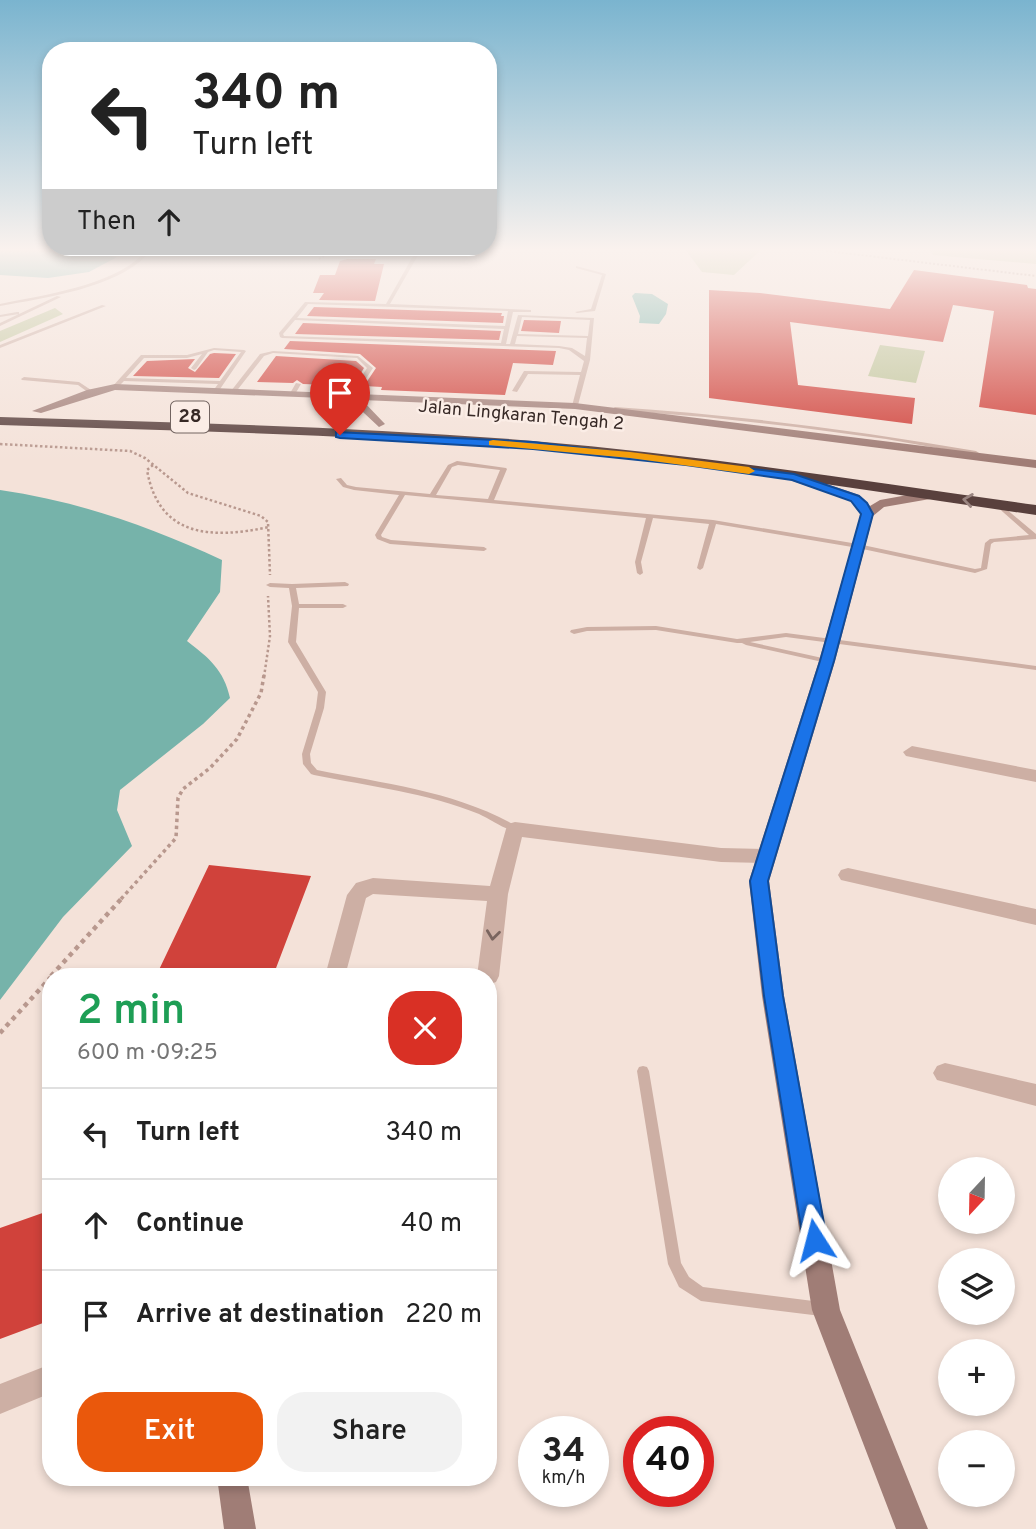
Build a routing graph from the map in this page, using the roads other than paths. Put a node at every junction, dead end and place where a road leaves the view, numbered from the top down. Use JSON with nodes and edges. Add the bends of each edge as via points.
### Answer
{"nodes":[{"id":1,"x":70,"y":319,"type":"edge"},
{"id":2,"x":293,"y":319,"type":"edge"},
{"id":3,"x":301,"y":319,"type":"edge"},
{"id":4,"x":509,"y":319,"type":"edge"},
{"id":5,"x":518,"y":319,"type":"edge"},
{"id":6,"x":592,"y":319,"type":"edge"},
{"id":7,"x":507,"y":328,"type":"junction"},
{"id":8,"x":515,"y":335,"type":"junction"},
{"id":9,"x":589,"y":337,"type":"junction"},
{"id":10,"x":503,"y":345,"type":"junction"},
{"id":11,"x":512,"y":346,"type":"junction"},
{"id":12,"x":0,"y":347,"type":"edge"},
{"id":13,"x":207,"y":351,"type":"junction"},
{"id":14,"x":316,"y":354,"type":"junction"},
{"id":15,"x":312,"y":360,"type":"dead end"},
{"id":16,"x":587,"y":360,"type":"junction"},
{"id":17,"x":194,"y":368,"type":"dead end"},
{"id":18,"x":582,"y":374,"type":"junction"},
{"id":19,"x":23,"y":379,"type":"dead end"},
{"id":20,"x":118,"y":383,"type":"junction"},
{"id":21,"x":298,"y":384,"type":"dead end"},
{"id":22,"x":219,"y":387,"type":"junction"},
{"id":23,"x":515,"y":391,"type":"dead end"},
{"id":24,"x":91,"y":392,"type":"junction"},
{"id":25,"x":233,"y":392,"type":"junction"},
{"id":26,"x":292,"y":395,"type":"junction"},
{"id":27,"x":352,"y":396,"type":"junction"},
{"id":28,"x":575,"y":407,"type":"junction"},
{"id":29,"x":0,"y":410,"type":"edge"},
{"id":30,"x":37,"y":411,"type":"junction"},
{"id":31,"x":0,"y":421,"type":"edge"},
{"id":32,"x":379,"y":424,"type":"junction"},
{"id":33,"x":1033,"y":463,"type":"edge"},
{"id":34,"x":794,"y":477,"type":"junction"},
{"id":35,"x":339,"y":479,"type":"dead end"},
{"id":36,"x":402,"y":493,"type":"junction"},
{"id":37,"x":433,"y":495,"type":"junction"},
{"id":38,"x":930,"y":495,"type":"junction"},
{"id":39,"x":1036,"y":496,"type":"edge"},
{"id":40,"x":491,"y":499,"type":"junction"},
{"id":41,"x":997,"y":504,"type":"junction"},
{"id":42,"x":1036,"y":510,"type":"edge"},
{"id":43,"x":867,"y":514,"type":"junction"},
{"id":44,"x":650,"y":516,"type":"junction"},
{"id":45,"x":713,"y":522,"type":"junction"},
{"id":46,"x":1036,"y":536,"type":"edge"},
{"id":47,"x":858,"y":546,"type":"junction"},
{"id":48,"x":484,"y":549,"type":"dead end"},
{"id":49,"x":700,"y":568,"type":"dead end"},
{"id":50,"x":640,"y":573,"type":"dead end"},
{"id":51,"x":345,"y":584,"type":"dead end"},
{"id":52,"x":270,"y":585,"type":"road end"},
{"id":53,"x":292,"y":586,"type":"junction"},
{"id":54,"x":296,"y":606,"type":"junction"},
{"id":55,"x":343,"y":606,"type":"dead end"},
{"id":56,"x":574,"y":632,"type":"dead end"},
{"id":57,"x":737,"y":641,"type":"junction"},
{"id":58,"x":833,"y":641,"type":"junction"},
{"id":59,"x":827,"y":661,"type":"junction"},
{"id":60,"x":1036,"y":668,"type":"edge"},
{"id":61,"x":912,"y":752,"type":"dead end"},
{"id":62,"x":1036,"y":776,"type":"edge"},
{"id":63,"x":515,"y":829,"type":"junction"},
{"id":64,"x":765,"y":856,"type":"junction"},
{"id":65,"x":848,"y":875,"type":"dead end"},
{"id":66,"x":498,"y":894,"type":"junction"},
{"id":67,"x":1036,"y":917,"type":"edge"},
{"id":68,"x":337,"y":968,"type":"edge"},
{"id":69,"x":489,"y":968,"type":"edge"},
{"id":70,"x":643,"y":1071,"type":"dead end"},
{"id":71,"x":945,"y":1073,"type":"dead end"},
{"id":72,"x":1036,"y":1095,"type":"edge"},
{"id":73,"x":826,"y":1310,"type":"junction"},
{"id":74,"x":42,"y":1382,"type":"edge"},
{"id":75,"x":0,"y":1399,"type":"edge"},
{"id":76,"x":233,"y":1486,"type":"edge"},
{"id":77,"x":240,"y":1529,"type":"edge"},
{"id":78,"x":912,"y":1529,"type":"edge"}],
"edges":[{"from":1,"to":12,"type":"lane"},
{"from":2,"to":10,"type":"lane","via":[[282,337]]},
{"from":3,"to":7,"type":"lane"},
{"from":4,"to":7,"type":"lane"},
{"from":5,"to":8,"type":"lane"},
{"from":6,"to":9,"type":"lane"},
{"from":7,"to":10,"type":"lane"},
{"from":8,"to":9,"type":"lane"},
{"from":8,"to":11,"type":"lane"},
{"from":9,"to":16,"type":"lane"},
{"from":10,"to":11,"type":"lane"},
{"from":11,"to":16,"type":"lane","via":[[559,347]]},
{"from":13,"to":17,"type":"lane"},
{"from":13,"to":20,"type":"lane","via":[[187,357],[143,356]]},
{"from":13,"to":22,"type":"lane","via":[[246,353]]},
{"from":14,"to":15,"type":"lane"},
{"from":14,"to":25,"type":"lane","via":[[266,353]]},
{"from":14,"to":27,"type":"lane","via":[[350,355],[365,361],[370,368]]},
{"from":16,"to":18,"type":"lane"},
{"from":18,"to":23,"type":"lane","via":[[526,372]]},
{"from":18,"to":28,"type":"lane"},
{"from":19,"to":24,"type":"lane","via":[[79,384]]},
{"from":20,"to":22,"type":"street"},
{"from":20,"to":22,"type":"lane","via":[[185,380]]},
{"from":20,"to":24,"type":"street"},
{"from":21,"to":26,"type":"lane"},
{"from":22,"to":25,"type":"street"},
{"from":24,"to":30,"type":"street"},
{"from":25,"to":26,"type":"street"},
{"from":26,"to":27,"type":"street"},
{"from":27,"to":28,"type":"street"},
{"from":27,"to":32,"type":"street"},
{"from":28,"to":33,"type":"street"},
{"from":29,"to":30,"type":"highway","name":"Jalan Lingkaran Tengah 2","number":"28"},
{"from":30,"to":32,"type":"highway","name":"Jalan Lingkaran Tengah 2","number":"28"},
{"from":31,"to":34,"type":"highway","name":"Jalan Lingkaran Tengah 2","number":"28","via":[[533,445]]},
{"from":32,"to":39,"type":"highway","name":"Jalan Lingkaran Tengah 2","number":"28","via":[[632,444]]},
{"from":34,"to":38,"type":"highway","name":"Jalan Lingkaran Tengah 2","number":"28"},
{"from":34,"to":43,"type":"street","via":[[855,498]]},
{"from":35,"to":36,"type":"lane","via":[[350,488]]},
{"from":36,"to":37,"type":"lane"},
{"from":36,"to":48,"type":"lane","via":[[379,538]]},
{"from":37,"to":40,"type":"lane"},
{"from":37,"to":40,"type":"lane","via":[[450,466],[457,463],[504,469]]},
{"from":41,"to":38,"type":"highway","name":"Jalan Lingkaran Tengah 2","number":"28","one_way":true},
{"from":38,"to":43,"type":"street","via":[[880,504]]},
{"from":40,"to":44,"type":"lane"},
{"from":41,"to":42,"type":"highway","name":"Jalan Lingkaran Tengah 2","number":"28"},
{"from":41,"to":46,"type":"lane"},
{"from":43,"to":47,"type":"street"},
{"from":44,"to":45,"type":"lane"},
{"from":44,"to":50,"type":"lane","via":[[638,562]]},
{"from":45,"to":47,"type":"lane"},
{"from":45,"to":49,"type":"lane"},
{"from":46,"to":47,"type":"lane","via":[[992,540],[981,571]]},
{"from":47,"to":58,"type":"street"},
{"from":51,"to":53,"type":"lane"},
{"from":52,"to":53,"type":"lane"},
{"from":53,"to":54,"type":"lane"},
{"from":54,"to":55,"type":"lane"},
{"from":54,"to":63,"type":"lane","via":[[292,642],[322,692],[306,754],[314,772],[446,800],[497,817]]},
{"from":56,"to":57,"type":"lane","via":[[656,628]]},
{"from":57,"to":58,"type":"lane","via":[[786,635]]},
{"from":57,"to":59,"type":"lane"},
{"from":58,"to":59,"type":"street"},
{"from":58,"to":60,"type":"lane"},
{"from":59,"to":64,"type":"street"},
{"from":61,"to":62,"type":"street"},
{"from":63,"to":64,"type":"street","via":[[721,855]]},
{"from":63,"to":66,"type":"street"},
{"from":64,"to":73,"type":"street","via":[[759,881],[774,996]]},
{"from":65,"to":67,"type":"street"},
{"from":66,"to":68,"type":"street","via":[[363,888],[357,895]]},
{"from":66,"to":69,"type":"street","one_way":true},
{"from":70,"to":73,"type":"lane","via":[[675,1264],[684,1282],[701,1294]]},
{"from":71,"to":72,"type":"street"},
{"from":73,"to":78,"type":"street"},
{"from":74,"to":75,"type":"street"},
{"from":76,"to":77,"type":"street"}]}
